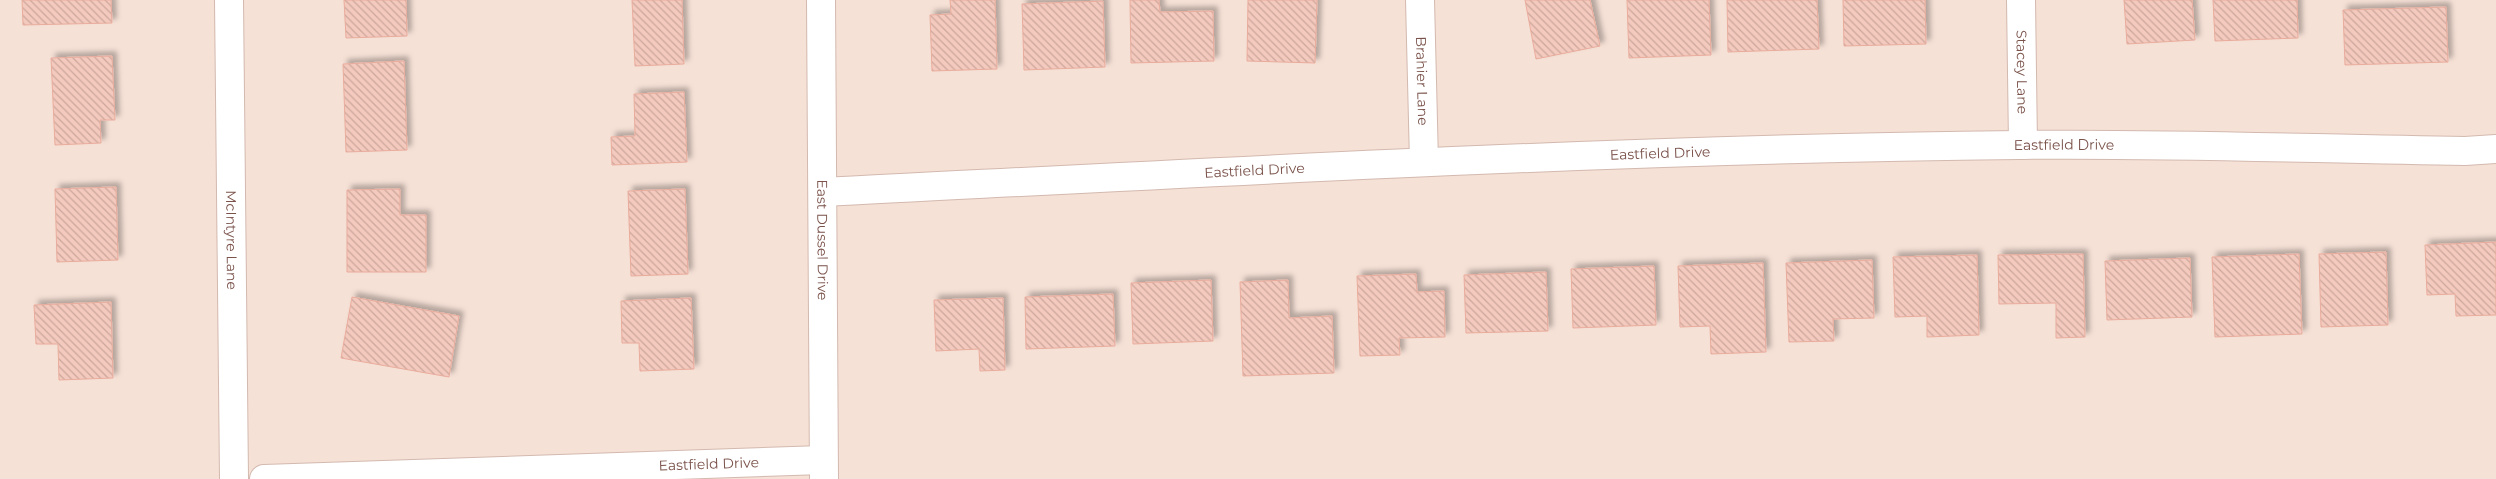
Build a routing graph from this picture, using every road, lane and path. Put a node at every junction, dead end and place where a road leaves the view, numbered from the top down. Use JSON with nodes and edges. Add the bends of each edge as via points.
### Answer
{"nodes":[{"id":1,"x":229,"y":0,"type":"edge"},
{"id":2,"x":821,"y":0,"type":"edge"},
{"id":3,"x":1420,"y":0,"type":"edge"},
{"id":4,"x":2021,"y":0,"type":"edge"},
{"id":5,"x":2023,"y":145,"type":"junction"},
{"id":6,"x":2496,"y":149,"type":"edge"},
{"id":7,"x":1424,"y":162,"type":"junction"},
{"id":8,"x":823,"y":192,"type":"junction"},
{"id":9,"x":823,"y":470,"type":"edge"},
{"id":10,"x":234,"y":479,"type":"edge"},
{"id":11,"x":264,"y":479,"type":"edge"}],
"edges":[{"from":1,"to":10,"type":"street","name":"McIntyre Lane"},
{"from":2,"to":8,"type":"street","name":"East Dussel Drive"},
{"from":3,"to":7,"type":"street","name":"Brahier Lane"},
{"from":4,"to":5,"type":"street","name":"Stacey Lane"},
{"from":5,"to":6,"type":"street","name":"Eastfield Drive"},
{"from":5,"to":7,"type":"street","name":"Eastfield Drive","via":[[1721,151]]},
{"from":7,"to":8,"type":"street","name":"Eastfield Drive"},
{"from":8,"to":9,"type":"street","name":"East Dussel Drive"},
{"from":9,"to":11,"type":"street","name":"Eastfield Drive"}]}
